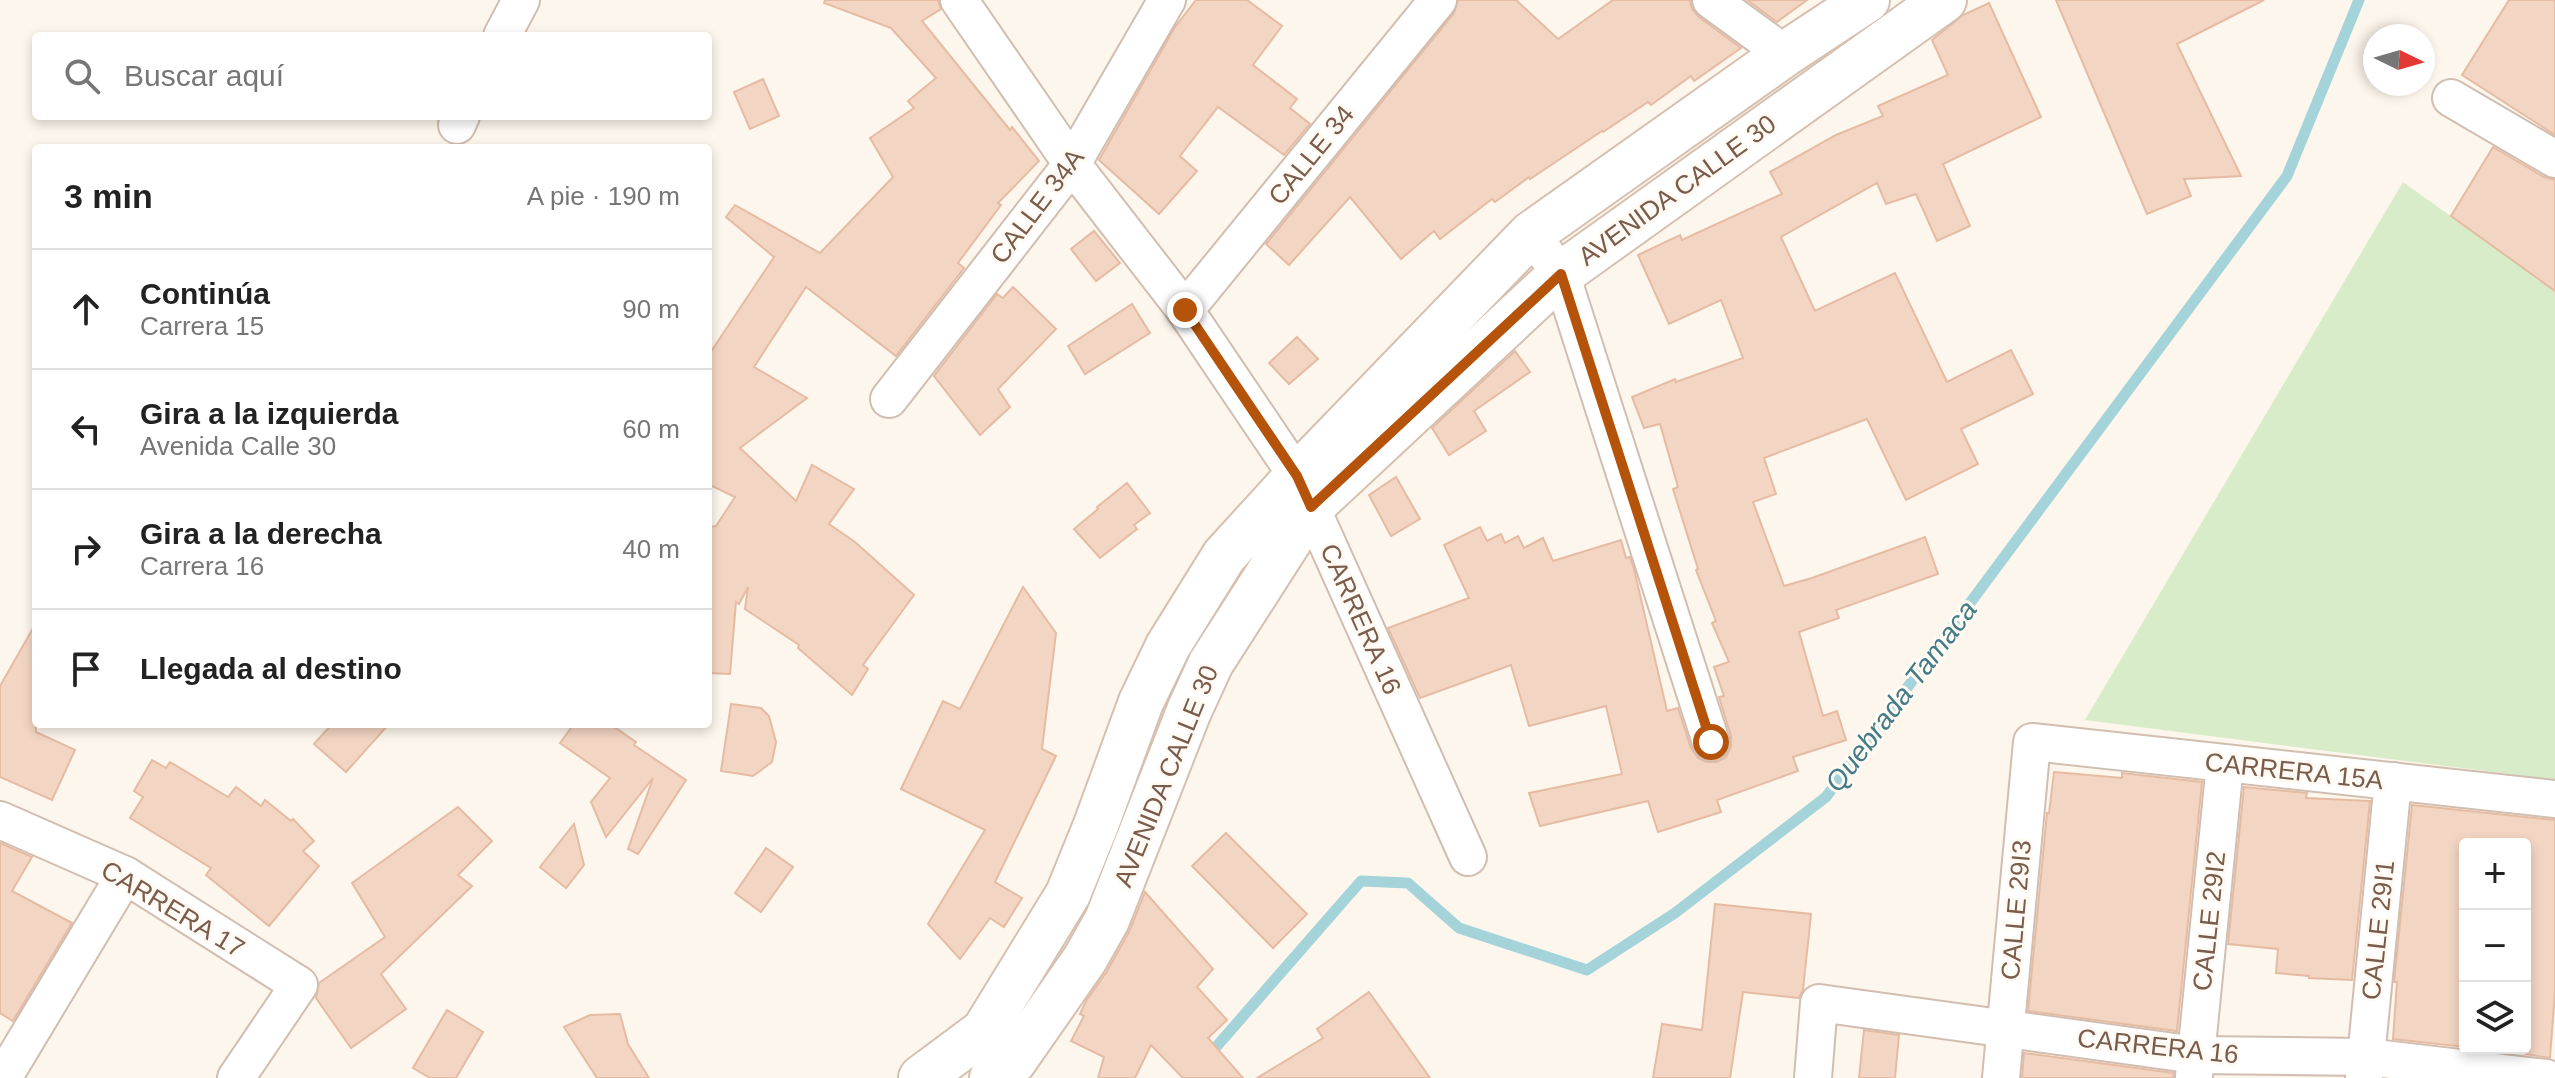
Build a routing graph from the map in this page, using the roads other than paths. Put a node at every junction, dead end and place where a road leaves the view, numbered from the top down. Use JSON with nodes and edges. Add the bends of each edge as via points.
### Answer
{"nodes":[{"id":1,"x":521,"y":0,"type":"edge"},
{"id":2,"x":959,"y":0,"type":"edge"},
{"id":3,"x":1167,"y":0,"type":"edge"},
{"id":4,"x":1438,"y":0,"type":"edge"},
{"id":5,"x":1711,"y":0,"type":"edge"},
{"id":6,"x":1867,"y":0,"type":"edge"},
{"id":7,"x":1944,"y":0,"type":"edge"},
{"id":8,"x":504,"y":32,"type":"edge"},
{"id":9,"x":1785,"y":54,"type":"junction"},
{"id":10,"x":2451,"y":98,"type":"dead end"},
{"id":11,"x":2555,"y":159,"type":"edge"},
{"id":12,"x":1072,"y":164,"type":"junction"},
{"id":13,"x":1531,"y":234,"type":"junction"},
{"id":14,"x":1561,"y":274,"type":"junction"},
{"id":15,"x":1185,"y":310,"type":"junction"},
{"id":16,"x":889,"y":399,"type":"dead end"},
{"id":17,"x":1304,"y":491,"type":"junction"},
{"id":18,"x":1711,"y":742,"type":"dead end"},
{"id":19,"x":2032,"y":742,"type":"joint"},
{"id":20,"x":2225,"y":764,"type":"junction"},
{"id":21,"x":2393,"y":781,"type":"junction"},
{"id":22,"x":2555,"y":799,"type":"edge"},
{"id":23,"x":0,"y":820,"type":"edge"},
{"id":24,"x":1468,"y":857,"type":"dead end"},
{"id":25,"x":125,"y":875,"type":"junction"},
{"id":26,"x":2005,"y":1028,"type":"junction"},
{"id":27,"x":2195,"y":1066,"type":"edge"},
{"id":28,"x":2365,"y":1067,"type":"edge"},
{"id":29,"x":3,"y":1078,"type":"edge"},
{"id":30,"x":236,"y":1078,"type":"edge"},
{"id":31,"x":921,"y":1078,"type":"edge"},
{"id":32,"x":992,"y":1078,"type":"edge"},
{"id":33,"x":1813,"y":1078,"type":"edge"},
{"id":34,"x":2001,"y":1078,"type":"edge"},
{"id":35,"x":2546,"y":1078,"type":"edge"}],
"edges":[{"from":1,"to":8,"type":"street"},
{"from":2,"to":12,"type":"street","name":"CARRERA 16"},
{"from":3,"to":12,"type":"street","name":"CALLE 34A"},
{"from":4,"to":15,"type":"street","name":"CALLE 34"},
{"from":5,"to":9,"type":"street"},
{"from":6,"to":9,"type":"main road","name":"AVENIDA CALLE 30"},
{"from":7,"to":14,"type":"main road","name":"AVENIDA CALLE 30"},
{"from":9,"to":13,"type":"main road","name":"AVENIDA CALLE 30"},
{"from":10,"to":11,"type":"street"},
{"from":12,"to":15,"type":"street","name":"CARRERA 16"},
{"from":12,"to":16,"type":"street","name":"CALLE 34A"},
{"from":13,"to":14,"type":"street"},
{"from":13,"to":17,"type":"main road","name":"AVENIDA CALLE 30"},
{"from":14,"to":17,"type":"main road","name":"AVENIDA CALLE 30"},
{"from":14,"to":18,"type":"street"},
{"from":15,"to":17,"type":"street","name":"CARRERA 16"},
{"from":17,"to":24,"type":"street","name":"CARRERA 16"},
{"from":17,"to":31,"type":"main road","name":"AVENIDA CALLE 30","via":[[1224,556],[1168,646],[1141,702],[1068,894],[984,1031]]},
{"from":17,"to":32,"type":"main road","name":"AVENIDA CALLE 30","via":[[1211,663],[1107,920],[1014,1061]]},
{"from":19,"to":20,"type":"street","name":"CARRERA 15A"},
{"from":19,"to":26,"type":"street","name":"CALLE 29I3"},
{"from":20,"to":21,"type":"street","name":"CARRERA 15A"},
{"from":20,"to":27,"type":"street","name":"CALLE 29I2"},
{"from":21,"to":22,"type":"street","name":"CARRERA 15A"},
{"from":21,"to":28,"type":"street","name":"CALLE 29I1"},
{"from":23,"to":25,"type":"street","name":"CARRERA 17"},
{"from":25,"to":29,"type":"street"},
{"from":25,"to":30,"type":"street","name":"CARRERA 17","via":[[299,985]]},
{"from":26,"to":27,"type":"street","name":"CARRERA 16"},
{"from":26,"to":33,"type":"street","name":"CARRERA 16","via":[[1819,1003]]},
{"from":26,"to":34,"type":"street","name":"CALLE 29I3"},
{"from":27,"to":28,"type":"street","name":"CARRERA 16"},
{"from":28,"to":35,"type":"street","name":"CARRERA 16"}]}
